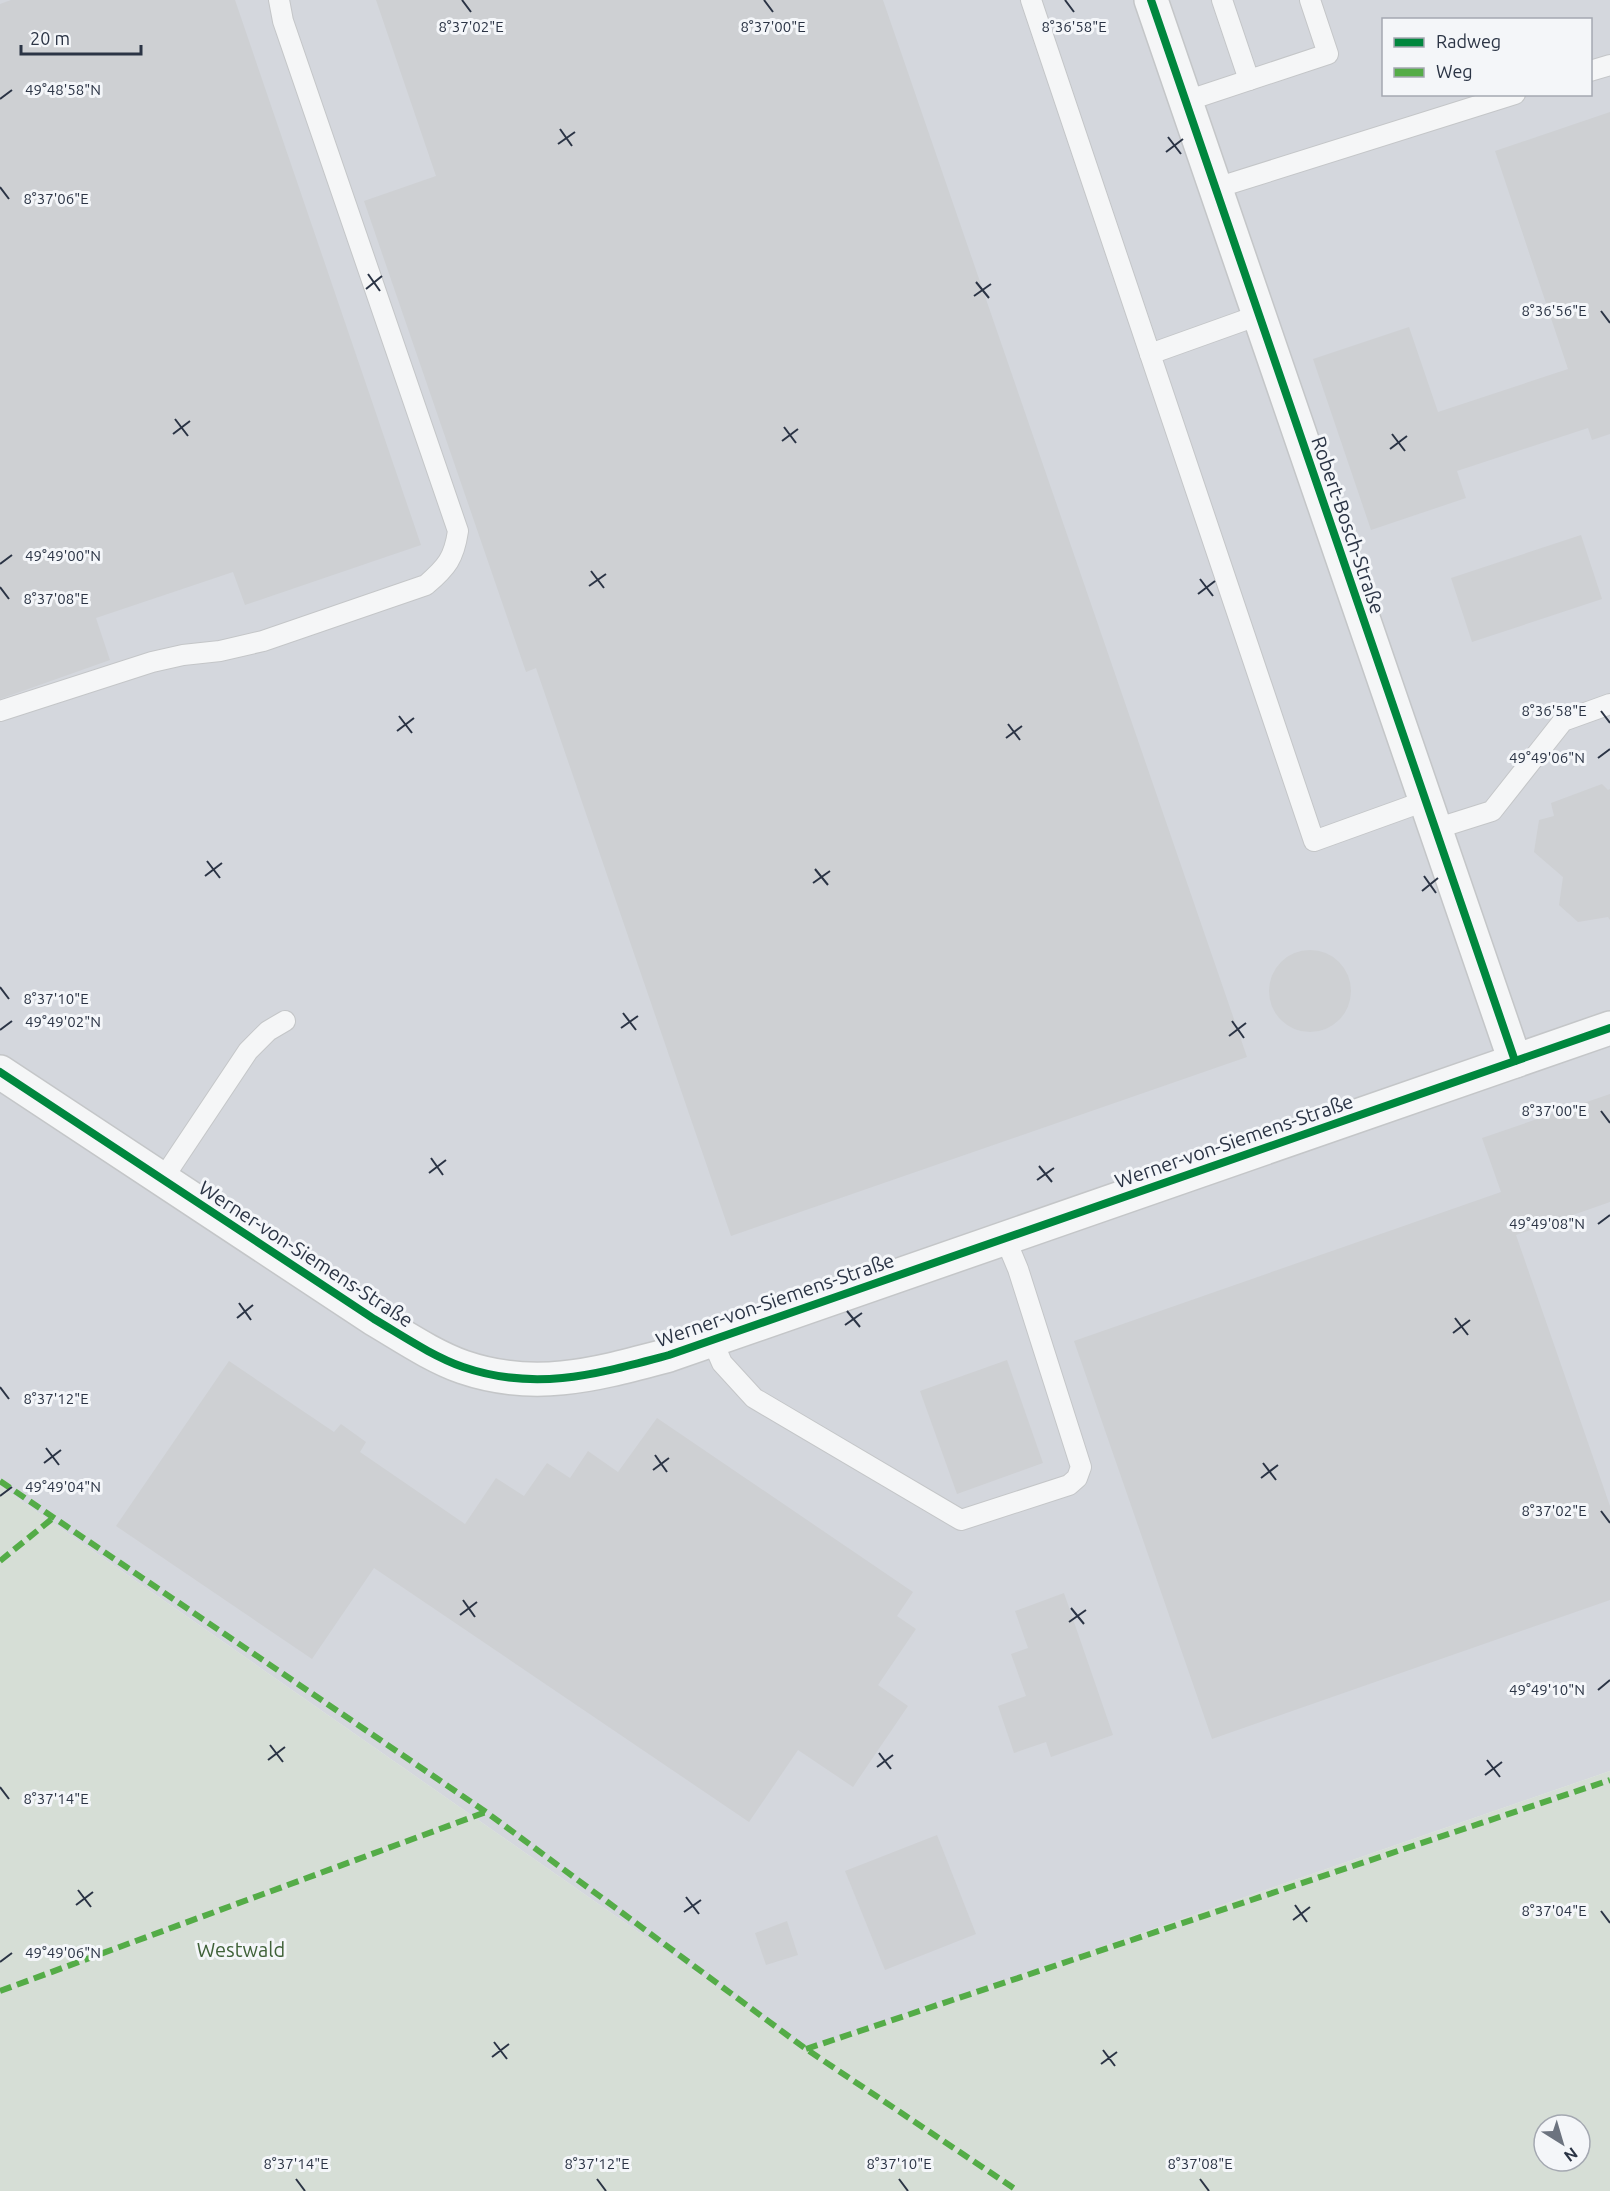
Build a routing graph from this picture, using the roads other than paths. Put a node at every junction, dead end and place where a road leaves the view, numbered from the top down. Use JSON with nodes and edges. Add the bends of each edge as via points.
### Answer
{"nodes":[{"id":1,"x":279,"y":0,"type":"edge"},
{"id":2,"x":1031,"y":0,"type":"edge"},
{"id":3,"x":1151,"y":0,"type":"edge"},
{"id":4,"x":1222,"y":0,"type":"edge"},
{"id":5,"x":1310,"y":0,"type":"edge"},
{"id":6,"x":1610,"y":65,"type":"edge"},
{"id":7,"x":1592,"y":70,"type":"edge"},
{"id":8,"x":1249,"y":80,"type":"junction"},
{"id":9,"x":1509,"y":96,"type":"edge"},
{"id":10,"x":1186,"y":101,"type":"junction"},
{"id":11,"x":1216,"y":188,"type":"junction"},
{"id":12,"x":1259,"y":315,"type":"junction"},
{"id":13,"x":1150,"y":354,"type":"junction"},
{"id":14,"x":1610,"y":704,"type":"edge"},
{"id":15,"x":0,"y":711,"type":"edge"},
{"id":16,"x":1430,"y":815,"type":"junction"},
{"id":17,"x":285,"y":1021,"type":"dead end"},
{"id":18,"x":1610,"y":1029,"type":"edge"},
{"id":19,"x":1515,"y":1061,"type":"junction"},
{"id":20,"x":0,"y":1072,"type":"edge"},
{"id":21,"x":162,"y":1180,"type":"junction"},
{"id":22,"x":1005,"y":1238,"type":"junction"},
{"id":23,"x":712,"y":1340,"type":"junction"}],
"edges":[{"from":1,"to":15,"type":"lane","via":[[458,531],[455,551],[442,571],[426,585],[263,641],[152,662]]},
{"from":2,"to":13,"type":"lane"},
{"from":3,"to":10,"type":"street","name":"Robert-Bosch-Straße"},
{"from":4,"to":8,"type":"lane"},
{"from":5,"to":8,"type":"lane","via":[[1328,54]]},
{"from":6,"to":7,"type":"lane"},
{"from":8,"to":10,"type":"lane"},
{"from":9,"to":11,"type":"lane"},
{"from":10,"to":11,"type":"street","name":"Robert-Bosch-Straße"},
{"from":11,"to":12,"type":"street","name":"Robert-Bosch-Straße"},
{"from":12,"to":13,"type":"lane"},
{"from":12,"to":16,"type":"street","name":"Robert-Bosch-Straße"},
{"from":13,"to":16,"type":"lane","via":[[1314,841]]},
{"from":14,"to":16,"type":"lane","via":[[1563,721],[1492,811]]},
{"from":16,"to":19,"type":"street","name":"Robert-Bosch-Straße"},
{"from":17,"to":21,"type":"lane","via":[[248,1051]]},
{"from":18,"to":19,"type":"street","name":"Werner-von-Siemens-Straße"},
{"from":19,"to":22,"type":"street","name":"Werner-von-Siemens-Straße"},
{"from":20,"to":21,"type":"street","name":"Werner-von-Siemens-Straße"},
{"from":21,"to":23,"type":"street","name":"Werner-von-Siemens-Straße","via":[[374,1319],[462,1366],[499,1377],[579,1377]]},
{"from":22,"to":23,"type":"street","name":"Werner-von-Siemens-Straße"},
{"from":22,"to":23,"type":"lane","via":[[1081,1467],[1069,1485],[961,1520],[754,1398],[722,1364]]}]}
